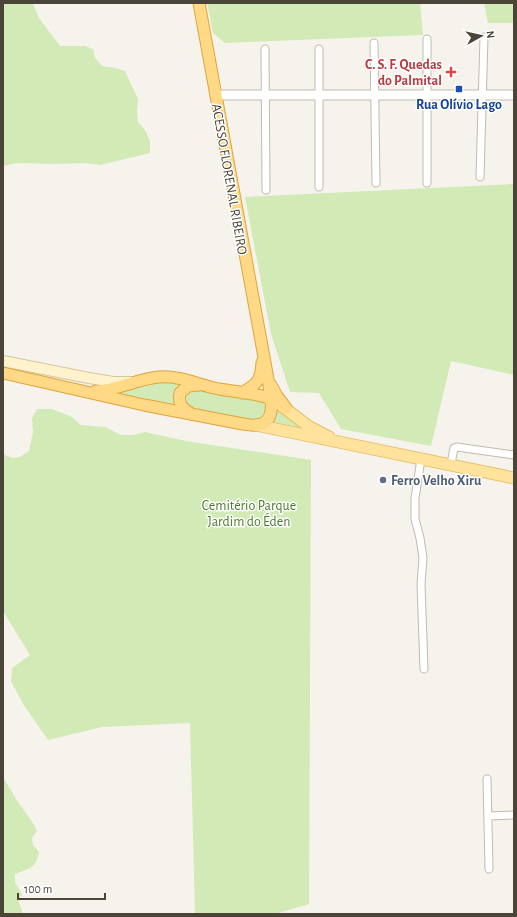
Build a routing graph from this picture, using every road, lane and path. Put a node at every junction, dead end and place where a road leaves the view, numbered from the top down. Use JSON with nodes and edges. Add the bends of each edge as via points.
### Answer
{"nodes":[{"id":1,"x":199,"y":3,"type":"edge"},
{"id":2,"x":484,"y":38,"type":"dead end"},
{"id":3,"x":427,"y":39,"type":"dead end"},
{"id":4,"x":374,"y":43,"type":"dead end"},
{"id":5,"x":319,"y":48,"type":"dead end"},
{"id":6,"x":265,"y":49,"type":"dead end"},
{"id":7,"x":215,"y":95,"type":"junction"},
{"id":8,"x":265,"y":95,"type":"junction"},
{"id":9,"x":319,"y":95,"type":"junction"},
{"id":10,"x":375,"y":95,"type":"junction"},
{"id":11,"x":427,"y":95,"type":"junction"},
{"id":12,"x":482,"y":95,"type":"junction"},
{"id":13,"x":514,"y":95,"type":"edge"},
{"id":14,"x":480,"y":177,"type":"dead end"},
{"id":15,"x":376,"y":183,"type":"dead end"},
{"id":16,"x":427,"y":183,"type":"dead end"},
{"id":17,"x":320,"y":187,"type":"dead end"},
{"id":18,"x":266,"y":190,"type":"dead end"},
{"id":19,"x":263,"y":355,"type":"junction"},
{"id":20,"x":3,"y":361,"type":"edge"},
{"id":21,"x":3,"y":374,"type":"edge"},
{"id":22,"x":268,"y":379,"type":"junction"},
{"id":23,"x":134,"y":382,"type":"junction"},
{"id":24,"x":204,"y":386,"type":"junction"},
{"id":25,"x":83,"y":391,"type":"junction"},
{"id":26,"x":242,"y":393,"type":"junction"},
{"id":27,"x":270,"y":398,"type":"junction"},
{"id":28,"x":286,"y":408,"type":"junction"},
{"id":29,"x":190,"y":413,"type":"junction"},
{"id":30,"x":256,"y":426,"type":"junction"},
{"id":31,"x":342,"y":443,"type":"junction"},
{"id":32,"x":514,"y":455,"type":"edge"},
{"id":33,"x":421,"y":458,"type":"junction"},
{"id":34,"x":451,"y":464,"type":"junction"},
{"id":35,"x":514,"y":478,"type":"edge"},
{"id":36,"x":424,"y":669,"type":"dead end"},
{"id":37,"x":487,"y":779,"type":"dead end"},
{"id":38,"x":514,"y":815,"type":"edge"},
{"id":39,"x":488,"y":816,"type":"junction"},
{"id":40,"x":489,"y":869,"type":"dead end"}],
"edges":[{"from":1,"to":7,"type":"highway","name":"ACESSO FLORENAL RIBEIRO"},
{"from":2,"to":12,"type":"street"},
{"from":3,"to":11,"type":"street"},
{"from":4,"to":10,"type":"street"},
{"from":5,"to":9,"type":"street"},
{"from":6,"to":8,"type":"street"},
{"from":7,"to":8,"type":"street"},
{"from":7,"to":19,"type":"highway","name":"ACESSO FLORENAL RIBEIRO"},
{"from":8,"to":9,"type":"street"},
{"from":8,"to":18,"type":"street"},
{"from":9,"to":10,"type":"street"},
{"from":9,"to":17,"type":"street"},
{"from":10,"to":11,"type":"street"},
{"from":10,"to":15,"type":"street"},
{"from":11,"to":12,"type":"street"},
{"from":11,"to":16,"type":"street"},
{"from":12,"to":13,"type":"street"},
{"from":12,"to":14,"type":"street"},
{"from":19,"to":22,"type":"highway","name":"ACESSO FLORENAL RIBEIRO"},
{"from":19,"to":26,"type":"highway","name":"ACESSO FLORENAL RIBEIRO","via":[[262,371],[258,381]]},
{"from":20,"to":23,"type":"main road","via":[[95,379]]},
{"from":21,"to":25,"type":"highway"},
{"from":22,"to":27,"type":"highway","name":"ACESSO FLORENAL RIBEIRO"},
{"from":22,"to":28,"type":"highway"},
{"from":23,"to":24,"type":"highway","via":[[148,378],[170,377]]},
{"from":23,"to":25,"type":"highway","via":[[105,390]]},
{"from":24,"to":26,"type":"highway"},
{"from":24,"to":29,"type":"highway","via":[[188,386],[180,393],[180,404]]},
{"from":25,"to":29,"type":"highway"},
{"from":26,"to":27,"type":"highway"},
{"from":27,"to":28,"type":"main road"},
{"from":27,"to":30,"type":"highway","name":"ACESSO FLORENAL RIBEIRO","via":[[270,418]]},
{"from":28,"to":31,"type":"main road","via":[[308,426]]},
{"from":29,"to":30,"type":"highway"},
{"from":30,"to":31,"type":"main road"},
{"from":31,"to":33,"type":"main road"},
{"from":32,"to":34,"type":"street","via":[[457,447],[454,448]]},
{"from":33,"to":34,"type":"main road"},
{"from":33,"to":36,"type":"street","via":[[415,498],[415,519],[422,558]]},
{"from":34,"to":35,"type":"main road"},
{"from":37,"to":39,"type":"street"},
{"from":38,"to":39,"type":"street"},
{"from":39,"to":40,"type":"street"}]}
